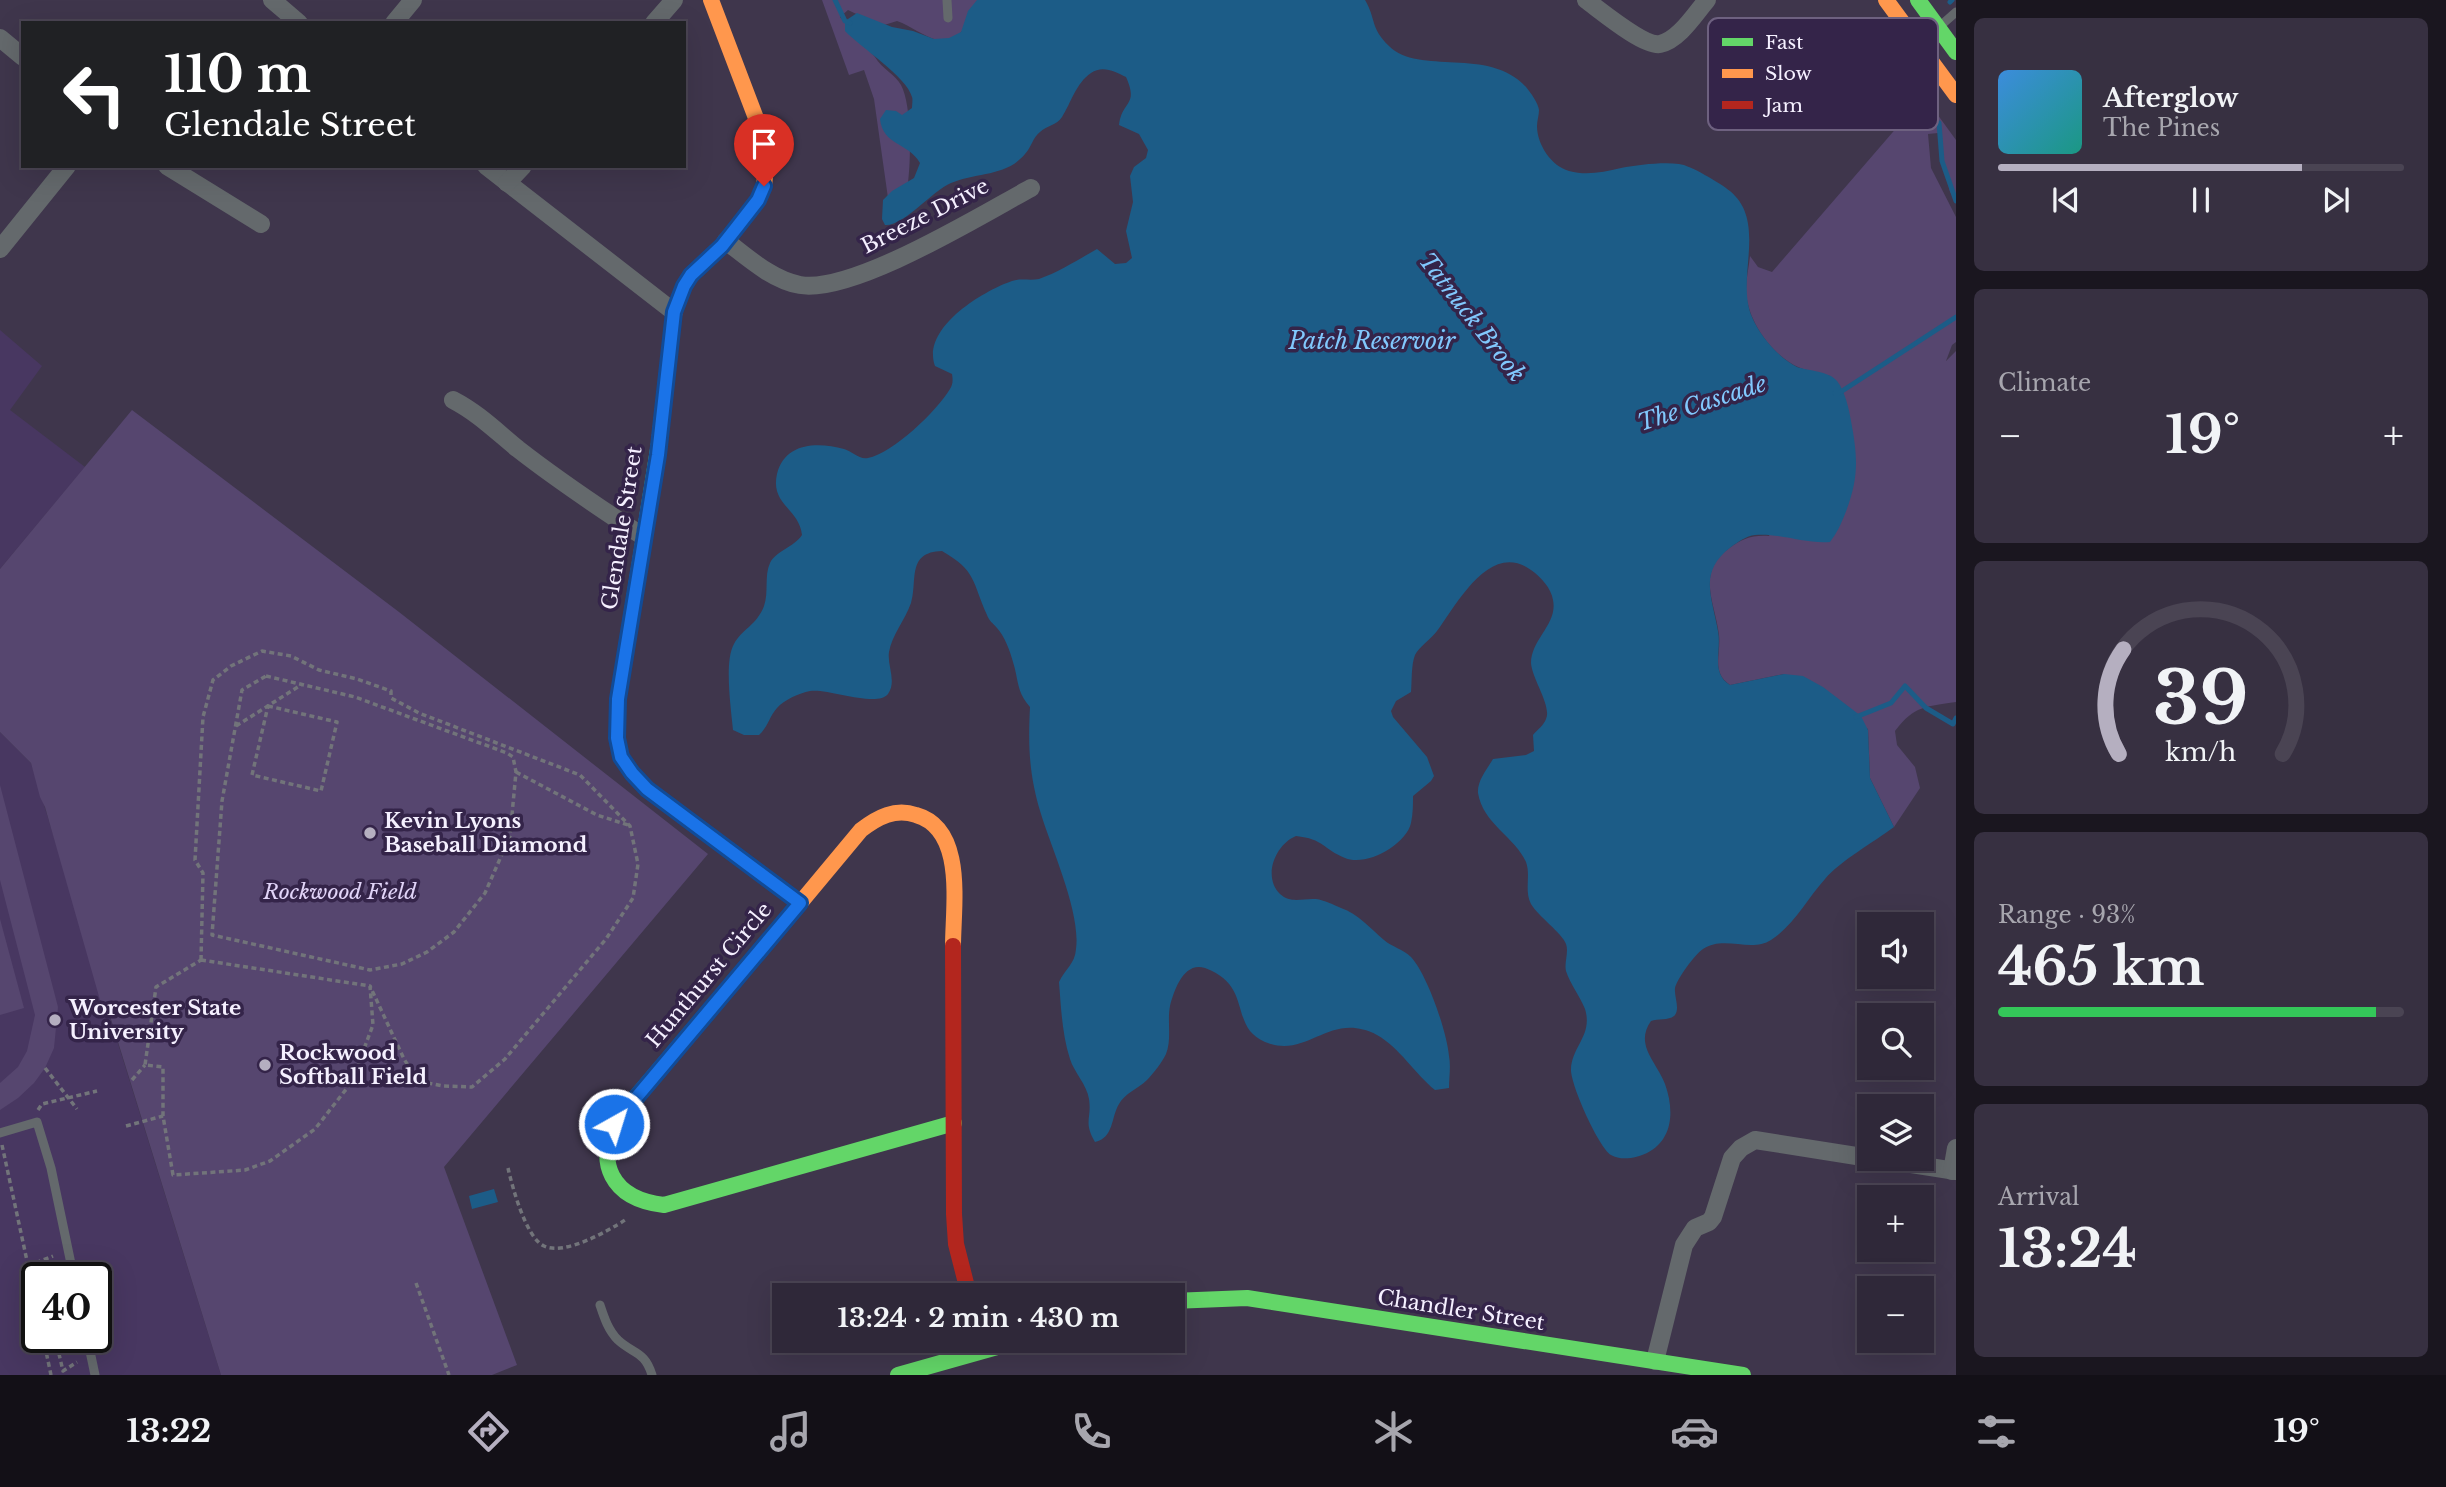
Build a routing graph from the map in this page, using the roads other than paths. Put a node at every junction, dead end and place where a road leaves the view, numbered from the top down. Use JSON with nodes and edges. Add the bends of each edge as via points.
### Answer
{"nodes":[{"id":1,"x":272,"y":0,"type":"edge"},
{"id":2,"x":413,"y":0,"type":"edge"},
{"id":3,"x":674,"y":0,"type":"edge"},
{"id":4,"x":711,"y":0,"type":"edge"},
{"id":5,"x":947,"y":0,"type":"edge"},
{"id":6,"x":1586,"y":0,"type":"edge"},
{"id":7,"x":1707,"y":0,"type":"edge"},
{"id":8,"x":1886,"y":0,"type":"edge"},
{"id":9,"x":1917,"y":0,"type":"edge"},
{"id":10,"x":1956,"y":12,"type":"edge"},
{"id":11,"x":948,"y":18,"type":"dead end"},
{"id":12,"x":1899,"y":18,"type":"edge"},
{"id":13,"x":1930,"y":18,"type":"edge"},
{"id":14,"x":297,"y":21,"type":"edge"},
{"id":15,"x":396,"y":21,"type":"edge"},
{"id":16,"x":656,"y":21,"type":"edge"},
{"id":17,"x":1938,"y":28,"type":"joint"},
{"id":18,"x":0,"y":38,"type":"edge"},
{"id":19,"x":1956,"y":52,"type":"edge"},
{"id":20,"x":21,"y":55,"type":"edge"},
{"id":21,"x":1938,"y":71,"type":"edge"},
{"id":22,"x":1956,"y":95,"type":"edge"},
{"id":23,"x":65,"y":168,"type":"edge"},
{"id":24,"x":170,"y":168,"type":"edge"},
{"id":25,"x":488,"y":168,"type":"edge"},
{"id":26,"x":521,"y":168,"type":"edge"},
{"id":27,"x":507,"y":183,"type":"junction"},
{"id":28,"x":1031,"y":188,"type":"dead end"},
{"id":29,"x":261,"y":224,"type":"dead end"},
{"id":30,"x":726,"y":241,"type":"junction"},
{"id":31,"x":0,"y":248,"type":"edge"},
{"id":32,"x":674,"y":312,"type":"junction"},
{"id":33,"x":453,"y":400,"type":"dead end"},
{"id":34,"x":644,"y":537,"type":"junction"},
{"id":35,"x":800,"y":903,"type":"junction"},
{"id":36,"x":954,"y":1123,"type":"junction"},
{"id":37,"x":0,"y":1133,"type":"edge"},
{"id":38,"x":1956,"y":1148,"type":"edge"},
{"id":39,"x":1857,"y":1156,"type":"edge"},
{"id":40,"x":1934,"y":1168,"type":"edge"},
{"id":41,"x":1954,"y":1171,"type":"edge"},
{"id":42,"x":71,"y":1262,"type":"edge"},
{"id":43,"x":966,"y":1283,"type":"edge"},
{"id":44,"x":1185,"y":1300,"type":"edge"},
{"id":45,"x":600,"y":1305,"type":"dead end"},
{"id":46,"x":90,"y":1353,"type":"edge"},
{"id":47,"x":963,"y":1353,"type":"edge"},
{"id":48,"x":1655,"y":1361,"type":"junction"},
{"id":49,"x":1626,"y":1366,"type":"edge"},
{"id":50,"x":95,"y":1375,"type":"edge"},
{"id":51,"x":652,"y":1375,"type":"edge"},
{"id":52,"x":898,"y":1375,"type":"edge"},
{"id":53,"x":1743,"y":1375,"type":"edge"}],
"edges":[{"from":1,"to":14,"type":"street"},
{"from":2,"to":15,"type":"street"},
{"from":3,"to":16,"type":"street"},
{"from":4,"to":30,"type":"street","name":"Glendale Street","via":[[759,126],[766,168],[758,200]]},
{"from":5,"to":11,"type":"lane"},
{"from":6,"to":7,"type":"street","via":[[1647,43],[1659,44],[1676,34]]},
{"from":8,"to":12,"type":"street"},
{"from":9,"to":13,"type":"street"},
{"from":10,"to":17,"type":"lane"},
{"from":17,"to":19,"type":"street"},
{"from":18,"to":20,"type":"street"},
{"from":21,"to":22,"type":"street"},
{"from":23,"to":31,"type":"street"},
{"from":24,"to":29,"type":"street"},
{"from":25,"to":27,"type":"street"},
{"from":26,"to":27,"type":"street"},
{"from":27,"to":32,"type":"street"},
{"from":28,"to":30,"type":"street","name":"Breeze Drive","via":[[885,265],[834,283],[800,285],[776,276]]},
{"from":30,"to":32,"type":"street","name":"Glendale Street","via":[[691,275]]},
{"from":32,"to":34,"type":"street","name":"Glendale Street"},
{"from":33,"to":34,"type":"street"},
{"from":34,"to":35,"type":"street","name":"Glendale Street","via":[[618,699],[621,757],[647,789]]},
{"from":35,"to":36,"type":"street","name":"Hunthurst Circle","via":[[861,830],[882,815],[918,815],[946,837],[953,863]]},
{"from":35,"to":36,"type":"street","name":"Hunthurst Circle","via":[[614,1124],[606,1147],[614,1180],[639,1201],[672,1203]]},
{"from":36,"to":43,"type":"street","name":"Hunthurst Circle","via":[[956,1244]]},
{"from":37,"to":42,"type":"lane","via":[[37,1117]]},
{"from":38,"to":41,"type":"street"},
{"from":39,"to":48,"type":"street","via":[[1755,1140],[1741,1148],[1732,1158],[1713,1217],[1695,1228],[1684,1245]]},
{"from":40,"to":41,"type":"street"},
{"from":44,"to":49,"type":"street","name":"Chandler Street","via":[[1247,1298]]},
{"from":45,"to":51,"type":"lane","via":[[611,1332],[641,1355]]},
{"from":46,"to":50,"type":"lane"},
{"from":47,"to":52,"type":"street"},
{"from":48,"to":49,"type":"street","name":"Chandler Street"},
{"from":48,"to":53,"type":"street","name":"Chandler Street"}]}
